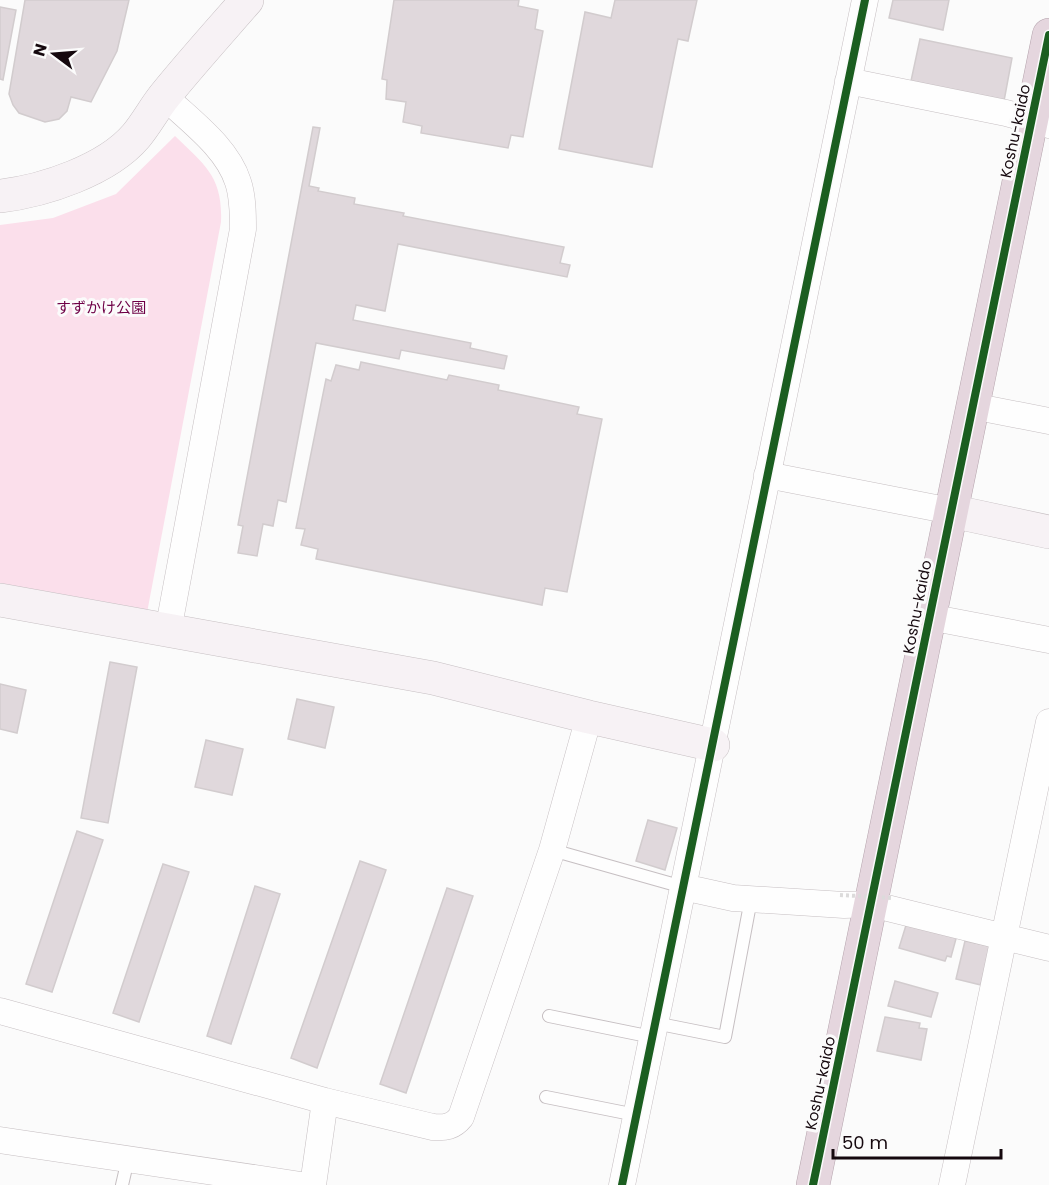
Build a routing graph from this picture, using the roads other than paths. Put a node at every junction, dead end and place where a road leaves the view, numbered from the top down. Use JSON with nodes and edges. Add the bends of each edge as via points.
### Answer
{"nodes":[{"id":1,"x":247,"y":0,"type":"edge"},
{"id":2,"x":865,"y":0,"type":"edge"},
{"id":3,"x":1049,"y":35,"type":"edge"},
{"id":4,"x":848,"y":81,"type":"junction"},
{"id":5,"x":164,"y":96,"type":"junction"},
{"id":6,"x":1040,"y":122,"type":"edge"},
{"id":7,"x":0,"y":180,"type":"edge"},
{"id":8,"x":0,"y":196,"type":"edge"},
{"id":9,"x":972,"y":406,"type":"junction"},
{"id":10,"x":1049,"y":421,"type":"edge"},
{"id":11,"x":767,"y":475,"type":"junction"},
{"id":12,"x":951,"y":511,"type":"junction"},
{"id":13,"x":1049,"y":532,"type":"edge"},
{"id":14,"x":0,"y":600,"type":"edge"},
{"id":15,"x":929,"y":617,"type":"junction"},
{"id":16,"x":168,"y":631,"type":"junction"},
{"id":17,"x":1049,"y":640,"type":"edge"},
{"id":18,"x":590,"y":717,"type":"junction"},
{"id":19,"x":1049,"y":722,"type":"edge"},
{"id":20,"x":713,"y":745,"type":"junction"},
{"id":21,"x":552,"y":850,"type":"junction"},
{"id":22,"x":683,"y":887,"type":"junction"},
{"id":23,"x":751,"y":899,"type":"junction"},
{"id":24,"x":868,"y":899,"type":"junction"},
{"id":25,"x":1004,"y":935,"type":"junction"},
{"id":26,"x":1049,"y":948,"type":"edge"},
{"id":27,"x":0,"y":1011,"type":"edge"},
{"id":28,"x":549,"y":1016,"type":"dead end"},
{"id":29,"x":654,"y":1030,"type":"junction"},
{"id":30,"x":546,"y":1097,"type":"dead end"},
{"id":31,"x":325,"y":1101,"type":"junction"},
{"id":32,"x":636,"y":1115,"type":"junction"},
{"id":33,"x":0,"y":1140,"type":"edge"},
{"id":34,"x":128,"y":1159,"type":"junction"},
{"id":35,"x":122,"y":1185,"type":"edge"},
{"id":36,"x":301,"y":1185,"type":"edge"},
{"id":37,"x":313,"y":1185,"type":"edge"},
{"id":38,"x":622,"y":1185,"type":"edge"},
{"id":39,"x":813,"y":1185,"type":"edge"},
{"id":40,"x":952,"y":1185,"type":"edge"}],
"edges":[{"from":1,"to":5,"type":"street"},
{"from":2,"to":4,"type":"street"},
{"from":3,"to":6,"type":"highway","name":"Koshu-kaido"},
{"from":4,"to":6,"type":"street"},
{"from":4,"to":11,"type":"street"},
{"from":5,"to":7,"type":"street","via":[[80,156],[50,169]]},
{"from":5,"to":8,"type":"street","via":[[136,137],[103,161],[40,189]]},
{"from":5,"to":16,"type":"street","via":[[229,162],[243,209],[243,229]]},
{"from":6,"to":9,"type":"highway","name":"Koshu-kaido"},
{"from":9,"to":10,"type":"street"},
{"from":9,"to":12,"type":"highway","name":"Koshu-kaido"},
{"from":11,"to":12,"type":"street"},
{"from":11,"to":20,"type":"street"},
{"from":12,"to":13,"type":"street"},
{"from":12,"to":15,"type":"highway","name":"Koshu-kaido"},
{"from":14,"to":16,"type":"street"},
{"from":15,"to":17,"type":"street"},
{"from":15,"to":24,"type":"highway","name":"Koshu-kaido"},
{"from":16,"to":18,"type":"street","via":[[433,678]]},
{"from":18,"to":20,"type":"street"},
{"from":18,"to":21,"type":"street"},
{"from":19,"to":25,"type":"street"},
{"from":20,"to":22,"type":"street"},
{"from":21,"to":22,"type":"lane"},
{"from":21,"to":31,"type":"street","via":[[461,1117],[455,1124],[433,1127]]},
{"from":22,"to":23,"type":"street"},
{"from":22,"to":29,"type":"street"},
{"from":23,"to":24,"type":"street","via":[[844,905]]},
{"from":23,"to":29,"type":"lane","via":[[725,1037]]},
{"from":24,"to":25,"type":"street"},
{"from":24,"to":39,"type":"highway","name":"Koshu-kaido"},
{"from":25,"to":26,"type":"street"},
{"from":25,"to":40,"type":"street"},
{"from":27,"to":31,"type":"street"},
{"from":28,"to":29,"type":"lane"},
{"from":29,"to":32,"type":"street"},
{"from":30,"to":32,"type":"lane"},
{"from":31,"to":37,"type":"street"},
{"from":32,"to":38,"type":"street"},
{"from":33,"to":34,"type":"street"},
{"from":34,"to":35,"type":"lane"},
{"from":34,"to":36,"type":"street"}]}
